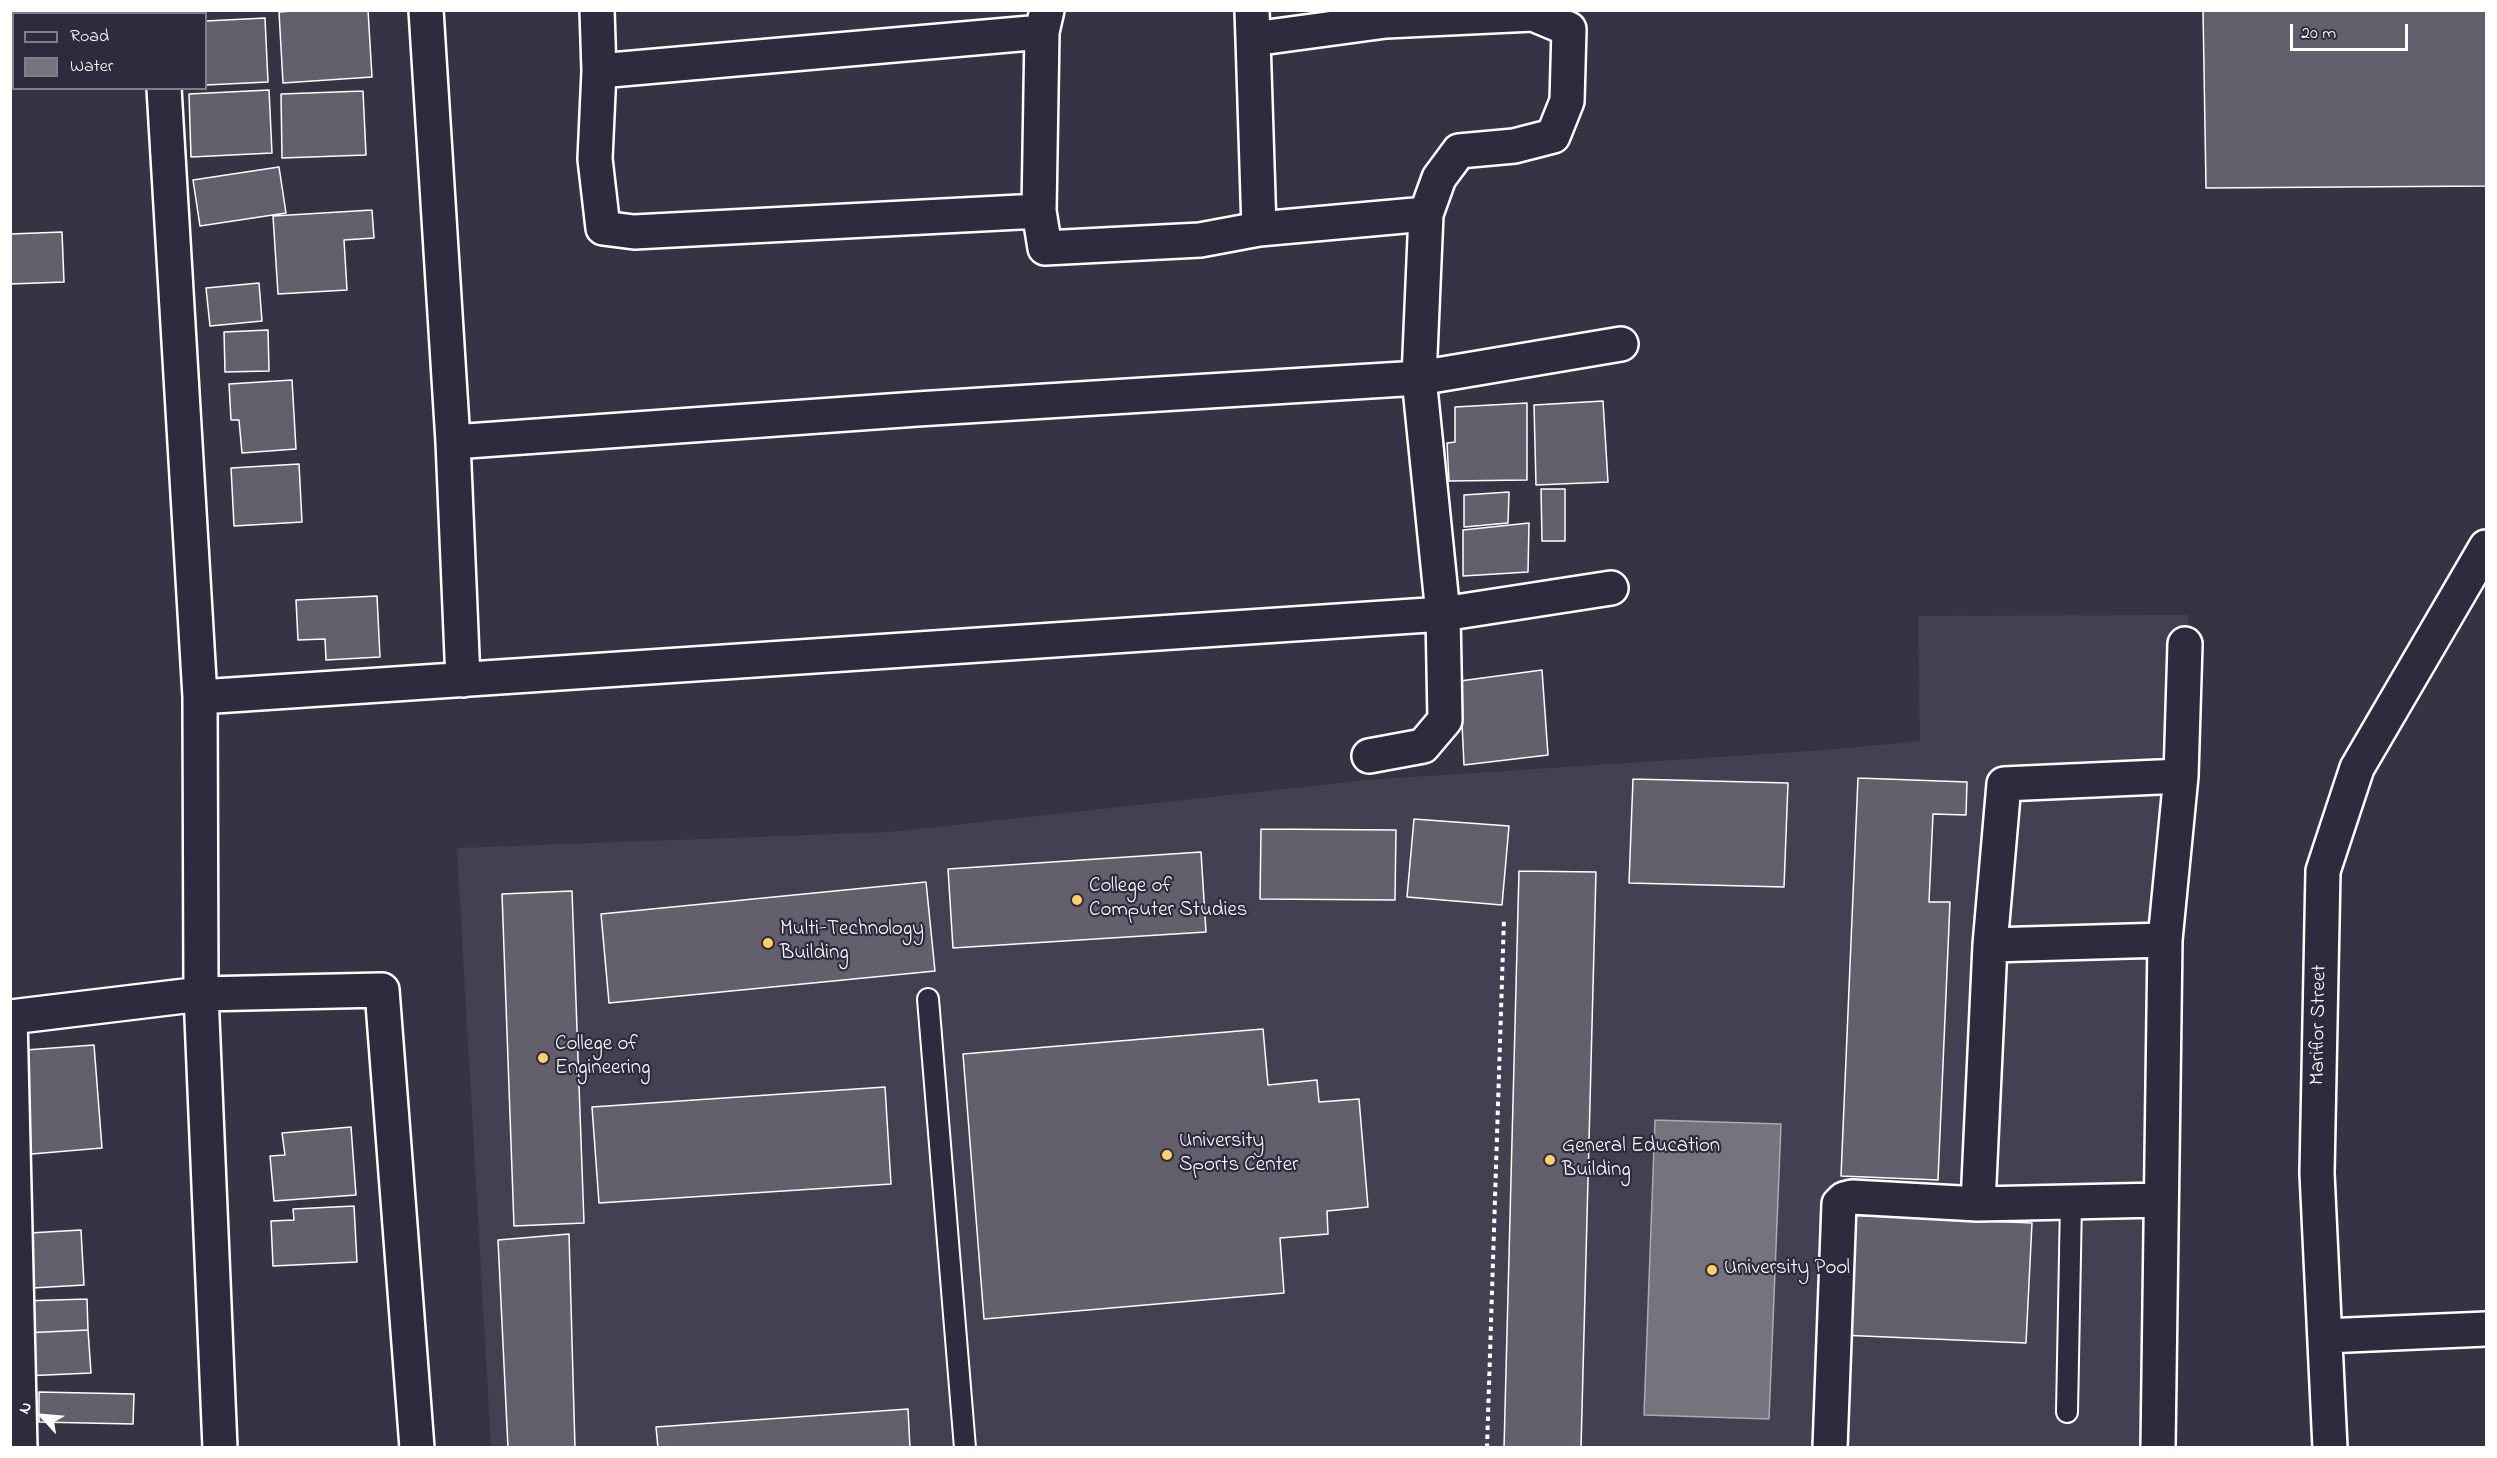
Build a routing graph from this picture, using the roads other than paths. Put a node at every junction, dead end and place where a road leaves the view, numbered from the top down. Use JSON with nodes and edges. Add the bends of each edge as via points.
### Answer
{"nodes":[{"id":1,"x":426,"y":10,"type":"edge"},
{"id":2,"x":597,"y":10,"type":"edge"},
{"id":3,"x":1044,"y":21,"type":"edge"},
{"id":4,"x":1252,"y":25,"type":"edge"},
{"id":5,"x":599,"y":71,"type":"junction"},
{"id":6,"x":164,"y":90,"type":"edge"},
{"id":7,"x":1039,"y":211,"type":"junction"},
{"id":8,"x":1426,"y":214,"type":"junction"},
{"id":9,"x":1259,"y":229,"type":"junction"},
{"id":10,"x":1621,"y":344,"type":"dead end"},
{"id":11,"x":1419,"y":378,"type":"junction"},
{"id":12,"x":453,"y":442,"type":"junction"},
{"id":13,"x":2487,"y":547,"type":"edge"},
{"id":14,"x":1611,"y":588,"type":"dead end"},
{"id":15,"x":1443,"y":614,"type":"junction"},
{"id":16,"x":2185,"y":644,"type":"dead end"},
{"id":17,"x":463,"y":680,"type":"junction"},
{"id":18,"x":200,"y":697,"type":"junction"},
{"id":19,"x":1369,"y":756,"type":"dead end"},
{"id":20,"x":2181,"y":776,"type":"junction"},
{"id":21,"x":2165,"y":940,"type":"junction"},
{"id":22,"x":1990,"y":945,"type":"junction"},
{"id":23,"x":201,"y":994,"type":"junction"},
{"id":24,"x":928,"y":999,"type":"dead end"},
{"id":25,"x":10,"y":1017,"type":"edge"},
{"id":26,"x":2160,"y":1200,"type":"junction"},
{"id":27,"x":2071,"y":1202,"type":"junction"},
{"id":28,"x":1978,"y":1204,"type":"junction"},
{"id":29,"x":2487,"y":1329,"type":"edge"},
{"id":30,"x":2325,"y":1336,"type":"junction"},
{"id":31,"x":2067,"y":1412,"type":"dead end"},
{"id":32,"x":20,"y":1448,"type":"edge"},
{"id":33,"x":220,"y":1448,"type":"edge"},
{"id":34,"x":417,"y":1448,"type":"edge"},
{"id":35,"x":965,"y":1448,"type":"edge"},
{"id":36,"x":1830,"y":1448,"type":"edge"},
{"id":37,"x":2158,"y":1448,"type":"edge"},
{"id":38,"x":2330,"y":1448,"type":"edge"}],
"edges":[{"from":1,"to":12,"type":"street"},
{"from":2,"to":5,"type":"street"},
{"from":3,"to":5,"type":"street"},
{"from":3,"to":7,"type":"street"},
{"from":4,"to":8,"type":"street","via":[[1533,14],[1569,29],[1567,101],[1553,136],[1514,146],[1459,152],[1439,177]]},
{"from":4,"to":9,"type":"street"},
{"from":5,"to":7,"type":"street","via":[[595,159],[603,228],[634,232]]},
{"from":6,"to":18,"type":"street"},
{"from":7,"to":9,"type":"street","via":[[1045,248],[1200,240]]},
{"from":8,"to":9,"type":"street"},
{"from":8,"to":11,"type":"street"},
{"from":10,"to":11,"type":"street"},
{"from":11,"to":12,"type":"street"},
{"from":11,"to":15,"type":"street"},
{"from":12,"to":17,"type":"street"},
{"from":13,"to":30,"type":"street","name":"Mariflor Street","via":[[2357,768],[2323,871],[2318,1173]]},
{"from":14,"to":15,"type":"street"},
{"from":15,"to":17,"type":"street"},
{"from":15,"to":19,"type":"street","via":[[1446,720],[1423,746]]},
{"from":16,"to":20,"type":"street"},
{"from":17,"to":18,"type":"street"},
{"from":18,"to":23,"type":"street"},
{"from":20,"to":21,"type":"street"},
{"from":20,"to":22,"type":"street","via":[[2004,784]]},
{"from":21,"to":22,"type":"street"},
{"from":21,"to":26,"type":"street"},
{"from":22,"to":28,"type":"street"},
{"from":23,"to":25,"type":"street"},
{"from":23,"to":33,"type":"street"},
{"from":23,"to":34,"type":"street","via":[[382,990]]},
{"from":24,"to":35,"type":"lane"},
{"from":25,"to":32,"type":"street"},
{"from":26,"to":27,"type":"street"},
{"from":26,"to":37,"type":"street"},
{"from":27,"to":28,"type":"street"},
{"from":27,"to":31,"type":"lane"},
{"from":28,"to":36,"type":"street","via":[[1852,1197],[1839,1204]]},
{"from":29,"to":30,"type":"street"},
{"from":30,"to":38,"type":"street","name":"Mariflor Street"}]}
